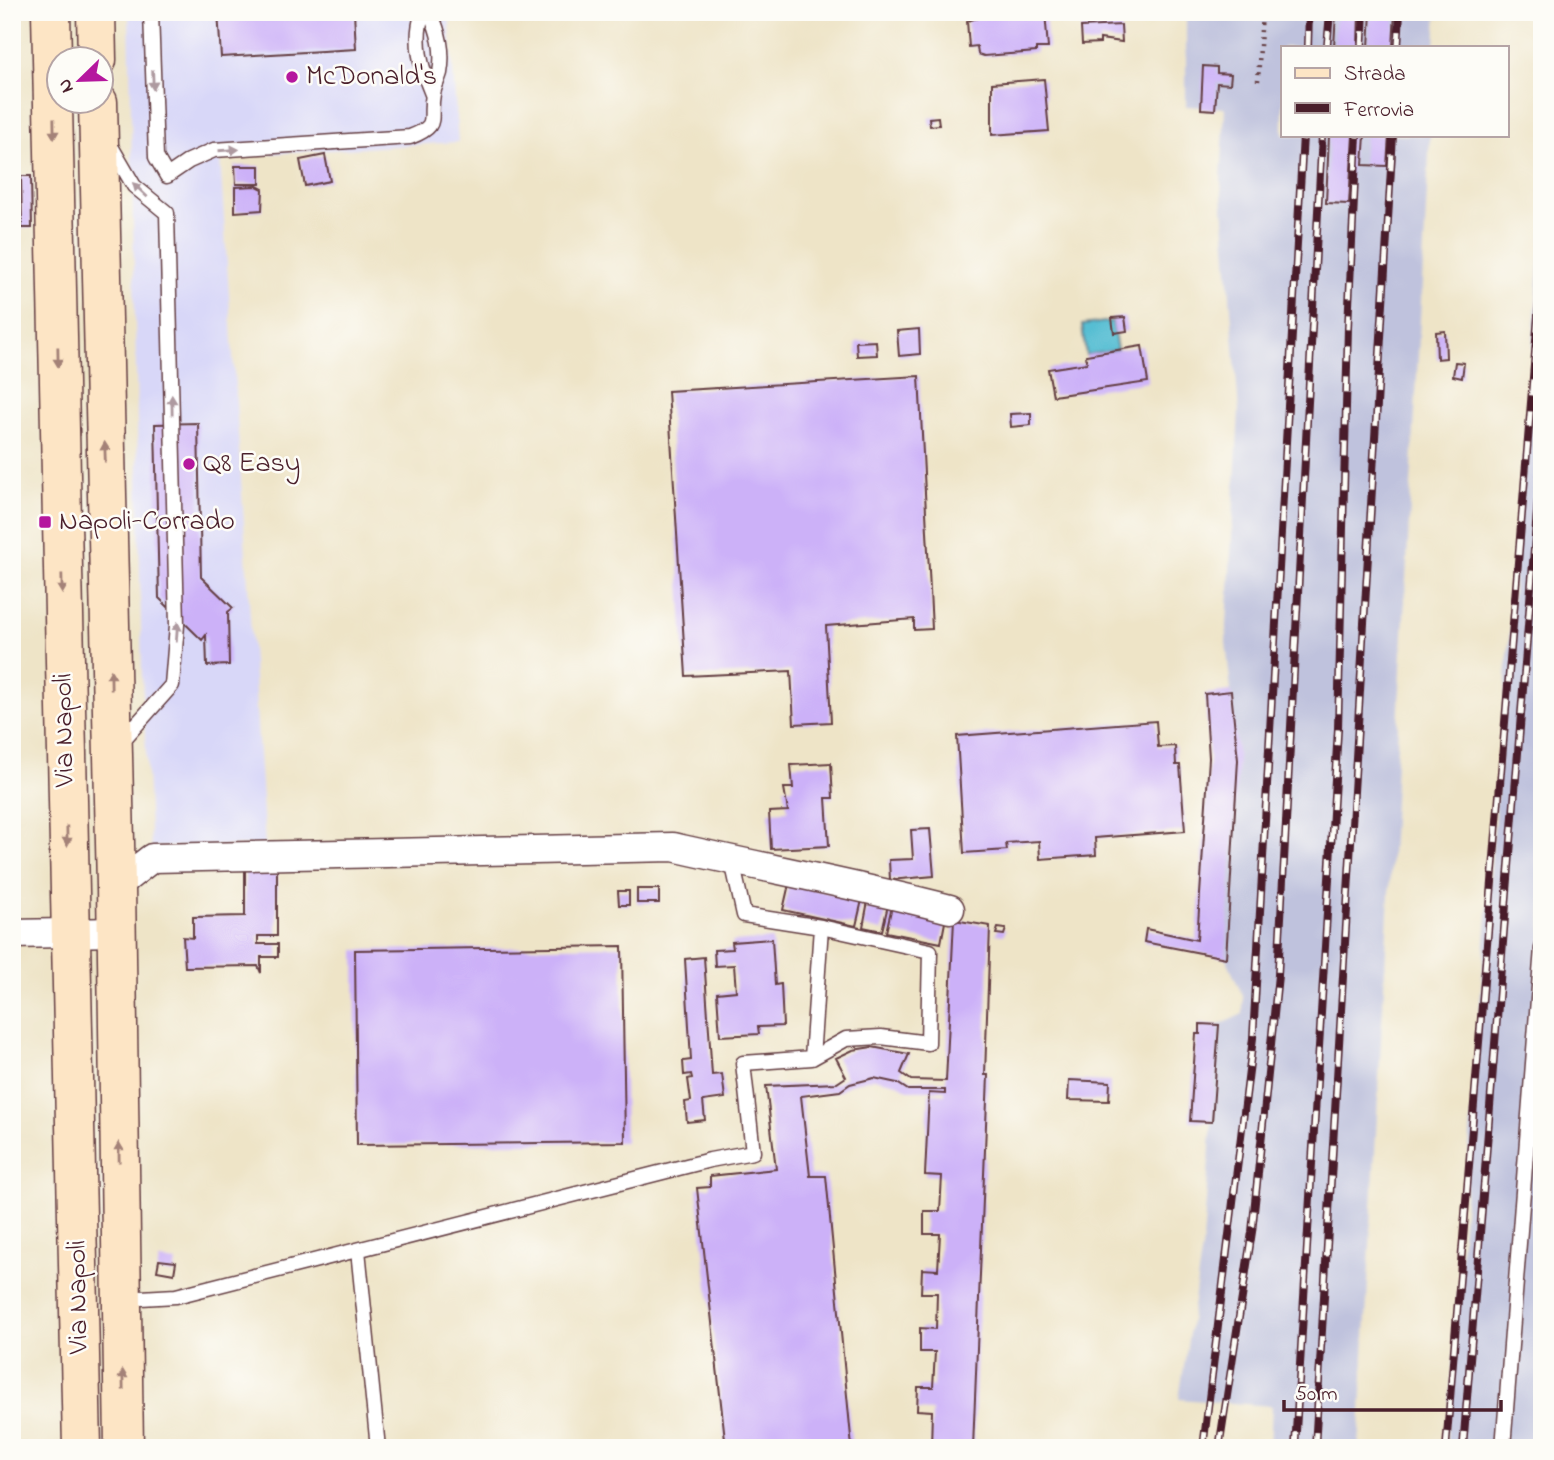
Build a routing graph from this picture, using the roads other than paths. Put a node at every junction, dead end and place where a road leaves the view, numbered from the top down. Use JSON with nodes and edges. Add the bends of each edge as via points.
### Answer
{"nodes":[{"id":1,"x":51,"y":12,"type":"edge"},
{"id":2,"x":96,"y":12,"type":"edge"},
{"id":3,"x":151,"y":12,"type":"edge"},
{"id":4,"x":423,"y":12,"type":"edge"},
{"id":5,"x":430,"y":12,"type":"edge"},
{"id":6,"x":97,"y":46,"type":"edge"},
{"id":7,"x":432,"y":94,"type":"junction"},
{"id":8,"x":98,"y":116,"type":"edge"},
{"id":9,"x":99,"y":116,"type":"edge"},
{"id":10,"x":113,"y":751,"type":"junction"},
{"id":11,"x":733,"y":861,"type":"junction"},
{"id":12,"x":116,"y":886,"type":"junction"},
{"id":13,"x":950,"y":909,"type":"dead end"},
{"id":14,"x":821,"y":927,"type":"junction"},
{"id":15,"x":117,"y":932,"type":"junction"},
{"id":16,"x":69,"y":933,"type":"junction"},
{"id":17,"x":12,"y":934,"type":"edge"},
{"id":18,"x":1542,"y":948,"type":"edge"},
{"id":19,"x":812,"y":1058,"type":"junction"},
{"id":20,"x":358,"y":1250,"type":"junction"},
{"id":21,"x":121,"y":1299,"type":"junction"},
{"id":22,"x":82,"y":1448,"type":"edge"},
{"id":23,"x":124,"y":1448,"type":"edge"},
{"id":24,"x":378,"y":1448,"type":"edge"},
{"id":25,"x":1503,"y":1448,"type":"edge"}],
"edges":[{"from":1,"to":16,"type":"main road","name":"Via Napoli","one_way":true},
{"from":2,"to":6,"type":"main road"},
{"from":3,"to":7,"type":"lane","one_way":true,"via":[[156,158],[167,176],[214,150],[410,137],[426,131],[433,120]]},
{"from":4,"to":7,"type":"lane","via":[[420,63]]},
{"from":5,"to":7,"type":"lane","via":[[442,58]]},
{"from":10,"to":8,"type":"main road","name":"Via Napoli","one_way":true},
{"from":10,"to":9,"type":"lane","one_way":true,"via":[[172,685],[177,625],[167,213],[134,186]]},
{"from":10,"to":12,"type":"main road","name":"Via Napoli"},
{"from":11,"to":12,"type":"street","via":[[673,847],[152,858]]},
{"from":11,"to":13,"type":"street","via":[[760,863]]},
{"from":11,"to":14,"type":"lane","via":[[744,915]]},
{"from":12,"to":15,"type":"main road","name":"Via Napoli"},
{"from":14,"to":19,"type":"lane"},
{"from":14,"to":19,"type":"lane","via":[[930,951],[928,1043],[881,1037],[846,1039]]},
{"from":15,"to":16,"type":"street"},
{"from":21,"to":15,"type":"main road","name":"Via Napoli","one_way":true},
{"from":16,"to":17,"type":"street"},
{"from":16,"to":22,"type":"main road","name":"Via Napoli"},
{"from":18,"to":25,"type":"lane"},
{"from":19,"to":20,"type":"lane","via":[[743,1063],[753,1152]]},
{"from":20,"to":21,"type":"lane","via":[[176,1296]]},
{"from":20,"to":24,"type":"lane"},
{"from":23,"to":21,"type":"main road","name":"Via Napoli","one_way":true}]}
